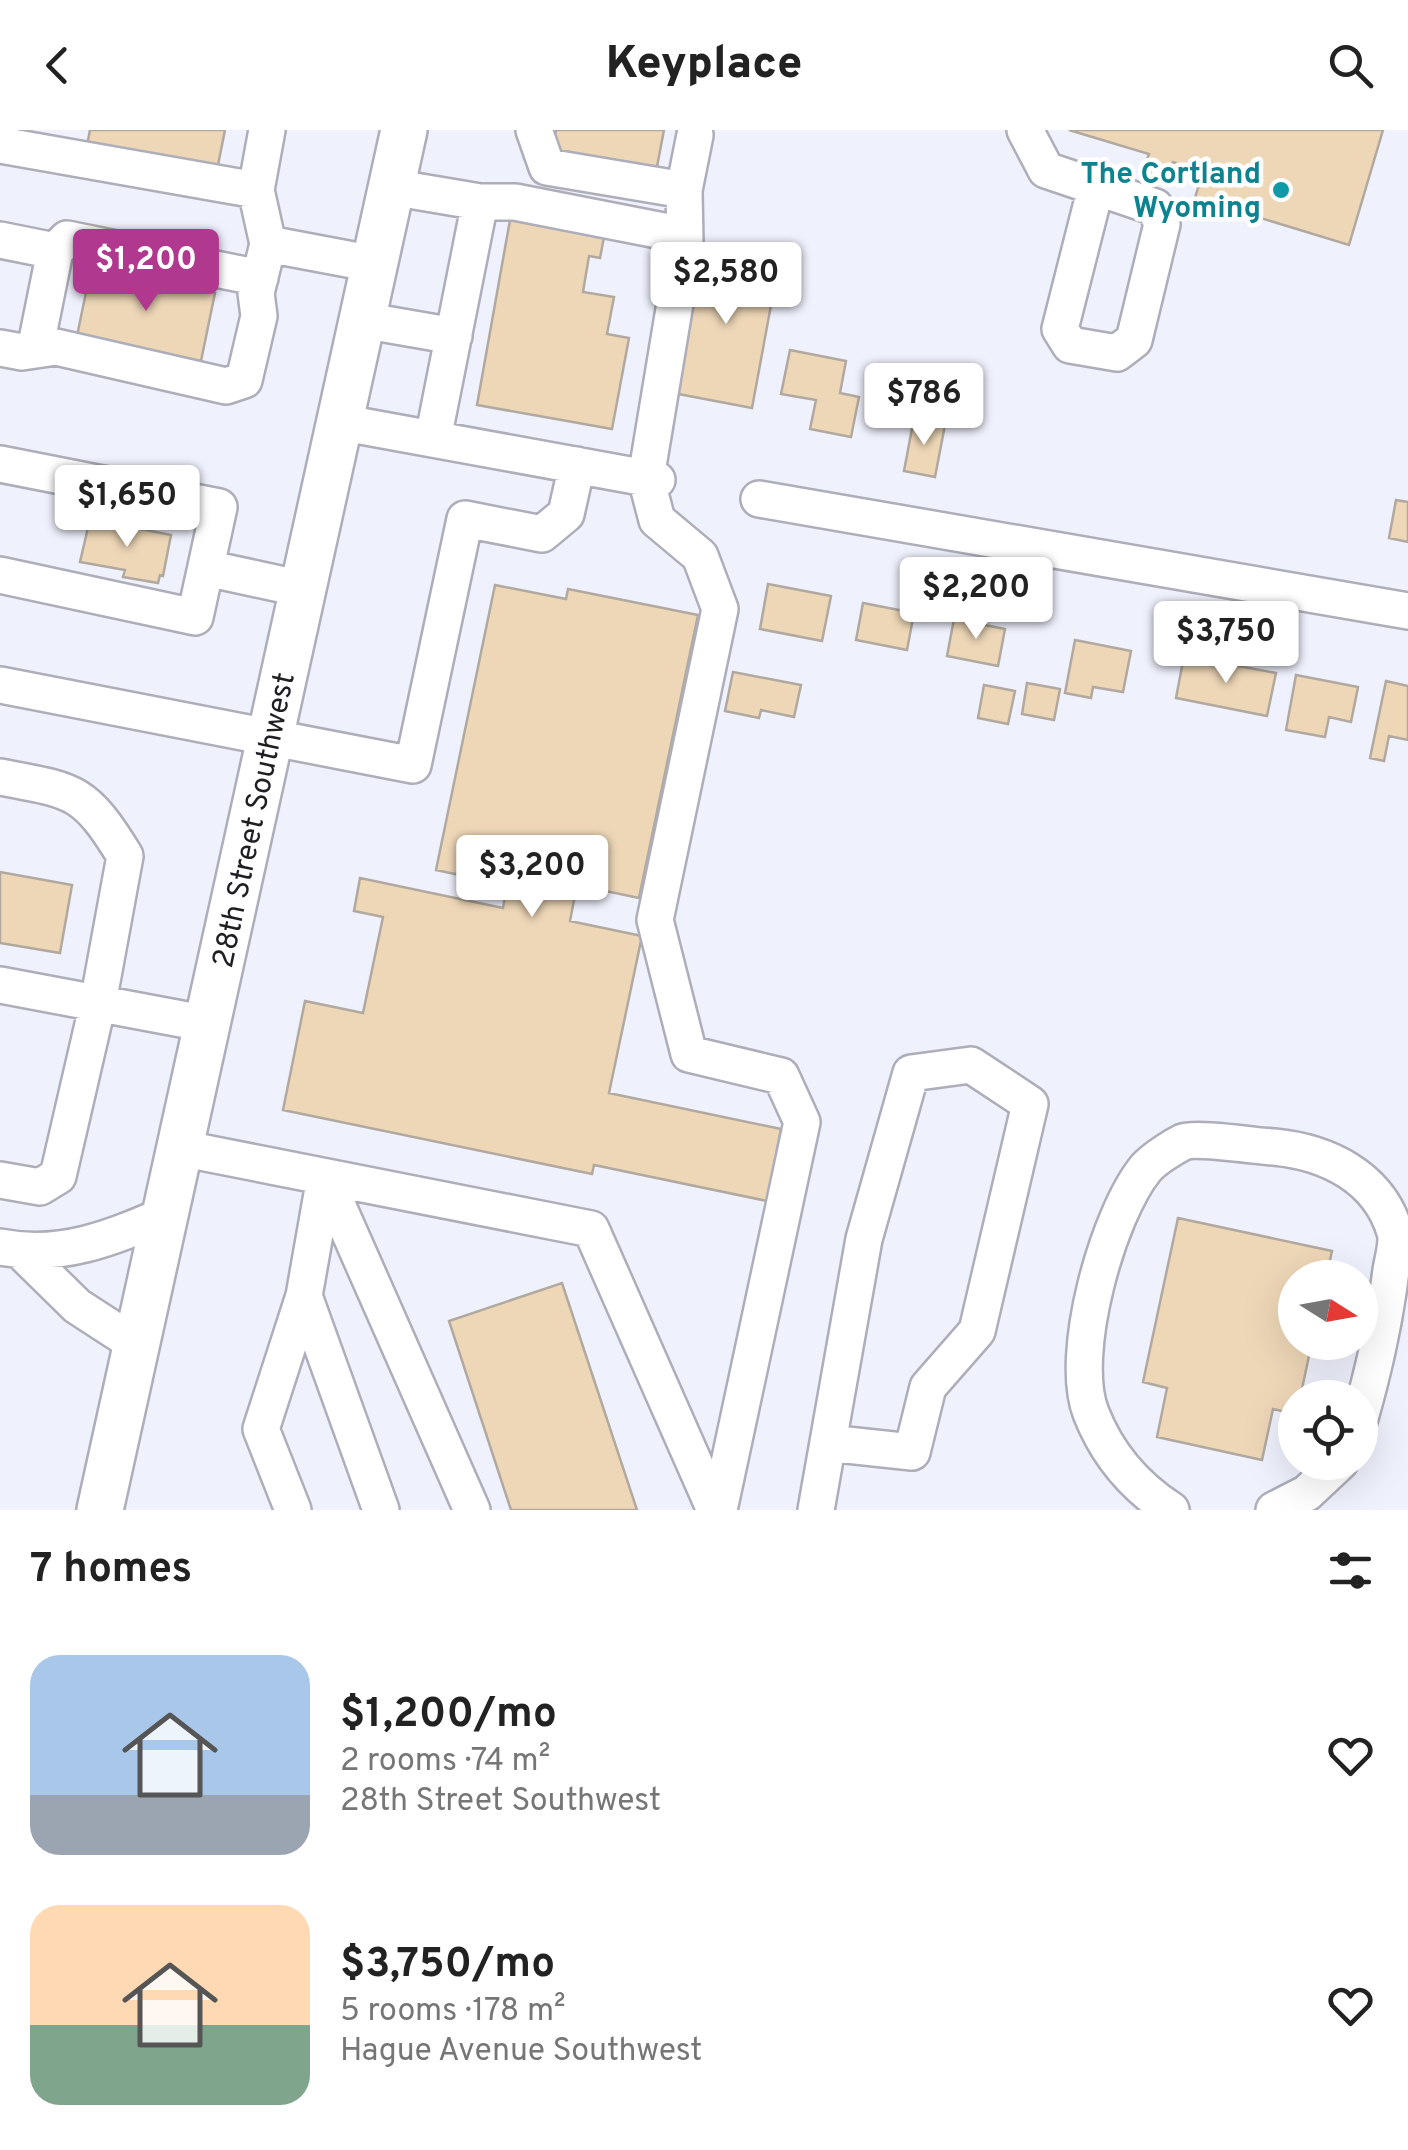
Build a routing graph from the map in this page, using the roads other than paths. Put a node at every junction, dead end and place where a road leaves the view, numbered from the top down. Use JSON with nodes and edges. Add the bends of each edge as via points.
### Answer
{"nodes":[{"id":1,"x":268,"y":130,"type":"edge"},
{"id":2,"x":404,"y":130,"type":"edge"},
{"id":3,"x":534,"y":130,"type":"edge"},
{"id":4,"x":1025,"y":130,"type":"edge"},
{"id":5,"x":694,"y":136,"type":"dead end"},
{"id":6,"x":0,"y":145,"type":"edge"},
{"id":7,"x":391,"y":187,"type":"junction"},
{"id":8,"x":1096,"y":187,"type":"dead end"},
{"id":9,"x":256,"y":190,"type":"junction"},
{"id":10,"x":684,"y":190,"type":"junction"},
{"id":11,"x":480,"y":202,"type":"junction"},
{"id":12,"x":0,"y":240,"type":"edge"},
{"id":13,"x":684,"y":243,"type":"junction"},
{"id":14,"x":55,"y":252,"type":"junction"},
{"id":15,"x":264,"y":261,"type":"junction"},
{"id":16,"x":374,"y":264,"type":"junction"},
{"id":17,"x":362,"y":320,"type":"junction"},
{"id":18,"x":454,"y":336,"type":"junction"},
{"id":19,"x":18,"y":349,"type":"edge"},
{"id":20,"x":339,"y":422,"type":"junction"},
{"id":21,"x":432,"y":440,"type":"junction"},
{"id":22,"x":0,"y":464,"type":"edge"},
{"id":23,"x":577,"y":466,"type":"junction"},
{"id":24,"x":652,"y":479,"type":"junction"},
{"id":25,"x":150,"y":494,"type":"junction"},
{"id":26,"x":0,"y":495,"type":"edge"},
{"id":27,"x":759,"y":499,"type":"dead end"},
{"id":28,"x":0,"y":552,"type":"edge"},
{"id":29,"x":0,"y":575,"type":"edge"},
{"id":30,"x":203,"y":583,"type":"junction"},
{"id":31,"x":303,"y":589,"type":"junction"},
{"id":32,"x":1408,"y":610,"type":"edge"},
{"id":33,"x":0,"y":685,"type":"edge"},
{"id":34,"x":272,"y":736,"type":"junction"},
{"id":35,"x":0,"y":777,"type":"edge"},
{"id":36,"x":0,"y":985,"type":"edge"},
{"id":37,"x":98,"y":1003,"type":"junction"},
{"id":38,"x":208,"y":1024,"type":"junction"},
{"id":39,"x":180,"y":1148,"type":"junction"},
{"id":40,"x":325,"y":1178,"type":"junction"},
{"id":41,"x":1,"y":1188,"type":"edge"},
{"id":42,"x":165,"y":1215,"type":"junction"},
{"id":43,"x":10,"y":1250,"type":"edge"},
{"id":44,"x":304,"y":1296,"type":"junction"},
{"id":45,"x":137,"y":1345,"type":"junction"},
{"id":46,"x":1370,"y":1380,"type":"edge"},
{"id":47,"x":828,"y":1443,"type":"junction"},
{"id":48,"x":1321,"y":1480,"type":"edge"},
{"id":49,"x":100,"y":1510,"type":"edge"},
{"id":50,"x":293,"y":1510,"type":"edge"},
{"id":51,"x":381,"y":1510,"type":"edge"},
{"id":52,"x":472,"y":1510,"type":"edge"},
{"id":53,"x":717,"y":1510,"type":"edge"},
{"id":54,"x":816,"y":1510,"type":"edge"},
{"id":55,"x":1171,"y":1510,"type":"edge"},
{"id":56,"x":1274,"y":1510,"type":"edge"}],
"edges":[{"from":1,"to":9,"type":"street"},
{"from":2,"to":7,"type":"main road","name":"28th Street Southwest"},
{"from":3,"to":10,"type":"street","via":[[547,168]]},
{"from":4,"to":8,"type":"street","via":[[1046,170]]},
{"from":5,"to":10,"type":"street"},
{"from":6,"to":9,"type":"street"},
{"from":7,"to":11,"type":"street"},
{"from":7,"to":16,"type":"main road","name":"28th Street Southwest"},
{"from":9,"to":15,"type":"street"},
{"from":10,"to":13,"type":"street"},
{"from":11,"to":13,"type":"street","via":[[515,202],[668,232]]},
{"from":11,"to":18,"type":"street"},
{"from":12,"to":14,"type":"street"},
{"from":13,"to":24,"type":"street"},
{"from":14,"to":15,"type":"street","via":[[66,239]]},
{"from":14,"to":19,"type":"street"},
{"from":15,"to":16,"type":"street"},
{"from":15,"to":19,"type":"street","via":[[244,380],[226,386],[56,347]]},
{"from":16,"to":17,"type":"main road","name":"28th Street Southwest"},
{"from":17,"to":18,"type":"street"},
{"from":17,"to":20,"type":"main road","name":"28th Street Southwest"},
{"from":18,"to":21,"type":"street"},
{"from":20,"to":21,"type":"street"},
{"from":20,"to":31,"type":"main road","name":"28th Street Southwest"},
{"from":21,"to":23,"type":"street"},
{"from":22,"to":25,"type":"street"},
{"from":23,"to":24,"type":"street"},
{"from":23,"to":34,"type":"street","via":[[566,514],[542,534],[466,519],[413,765]]},
{"from":24,"to":53,"type":"street","via":[[657,520],[700,556],[720,610],[655,920],[689,1054],[781,1076],[802,1122]]},
{"from":25,"to":26,"type":"street","via":[[124,508],[16,487]]},
{"from":25,"to":30,"type":"street","via":[[219,507]]},
{"from":27,"to":32,"type":"street"},
{"from":28,"to":30,"type":"street"},
{"from":29,"to":30,"type":"street","via":[[195,618]]},
{"from":30,"to":31,"type":"street"},
{"from":31,"to":34,"type":"main road","name":"28th Street Southwest"},
{"from":33,"to":34,"type":"street"},
{"from":34,"to":38,"type":"main road","name":"28th Street Southwest"},
{"from":35,"to":37,"type":"street","via":[[67,790],[90,806],[125,856]]},
{"from":36,"to":37,"type":"street"},
{"from":37,"to":38,"type":"street"},
{"from":37,"to":41,"type":"street","via":[[58,1176],[40,1187]]},
{"from":38,"to":39,"type":"main road","name":"28th Street Southwest"},
{"from":39,"to":40,"type":"street"},
{"from":39,"to":42,"type":"main road","name":"28th Street Southwest"},
{"from":40,"to":44,"type":"street"},
{"from":40,"to":52,"type":"street"},
{"from":40,"to":53,"type":"street","via":[[591,1230]]},
{"from":42,"to":43,"type":"street","via":[[88,1246]]},
{"from":42,"to":45,"type":"main road","name":"28th Street Southwest"},
{"from":43,"to":45,"type":"street"},
{"from":44,"to":50,"type":"street","via":[[262,1429]]},
{"from":44,"to":51,"type":"street"},
{"from":45,"to":49,"type":"main road","name":"28th Street Southwest"},
{"from":46,"to":55,"type":"street","via":[[1396,1235],[1372,1187],[1306,1150],[1186,1140],[1147,1166],[1120,1214],[1096,1280],[1084,1354],[1090,1409],[1117,1464]]},
{"from":47,"to":47,"type":"street","via":[[864,1239],[912,1073],[972,1065],[1030,1104],[977,1331],[928,1387],[912,1452]]},
{"from":47,"to":54,"type":"street"},
{"from":48,"to":56,"type":"street"}]}
